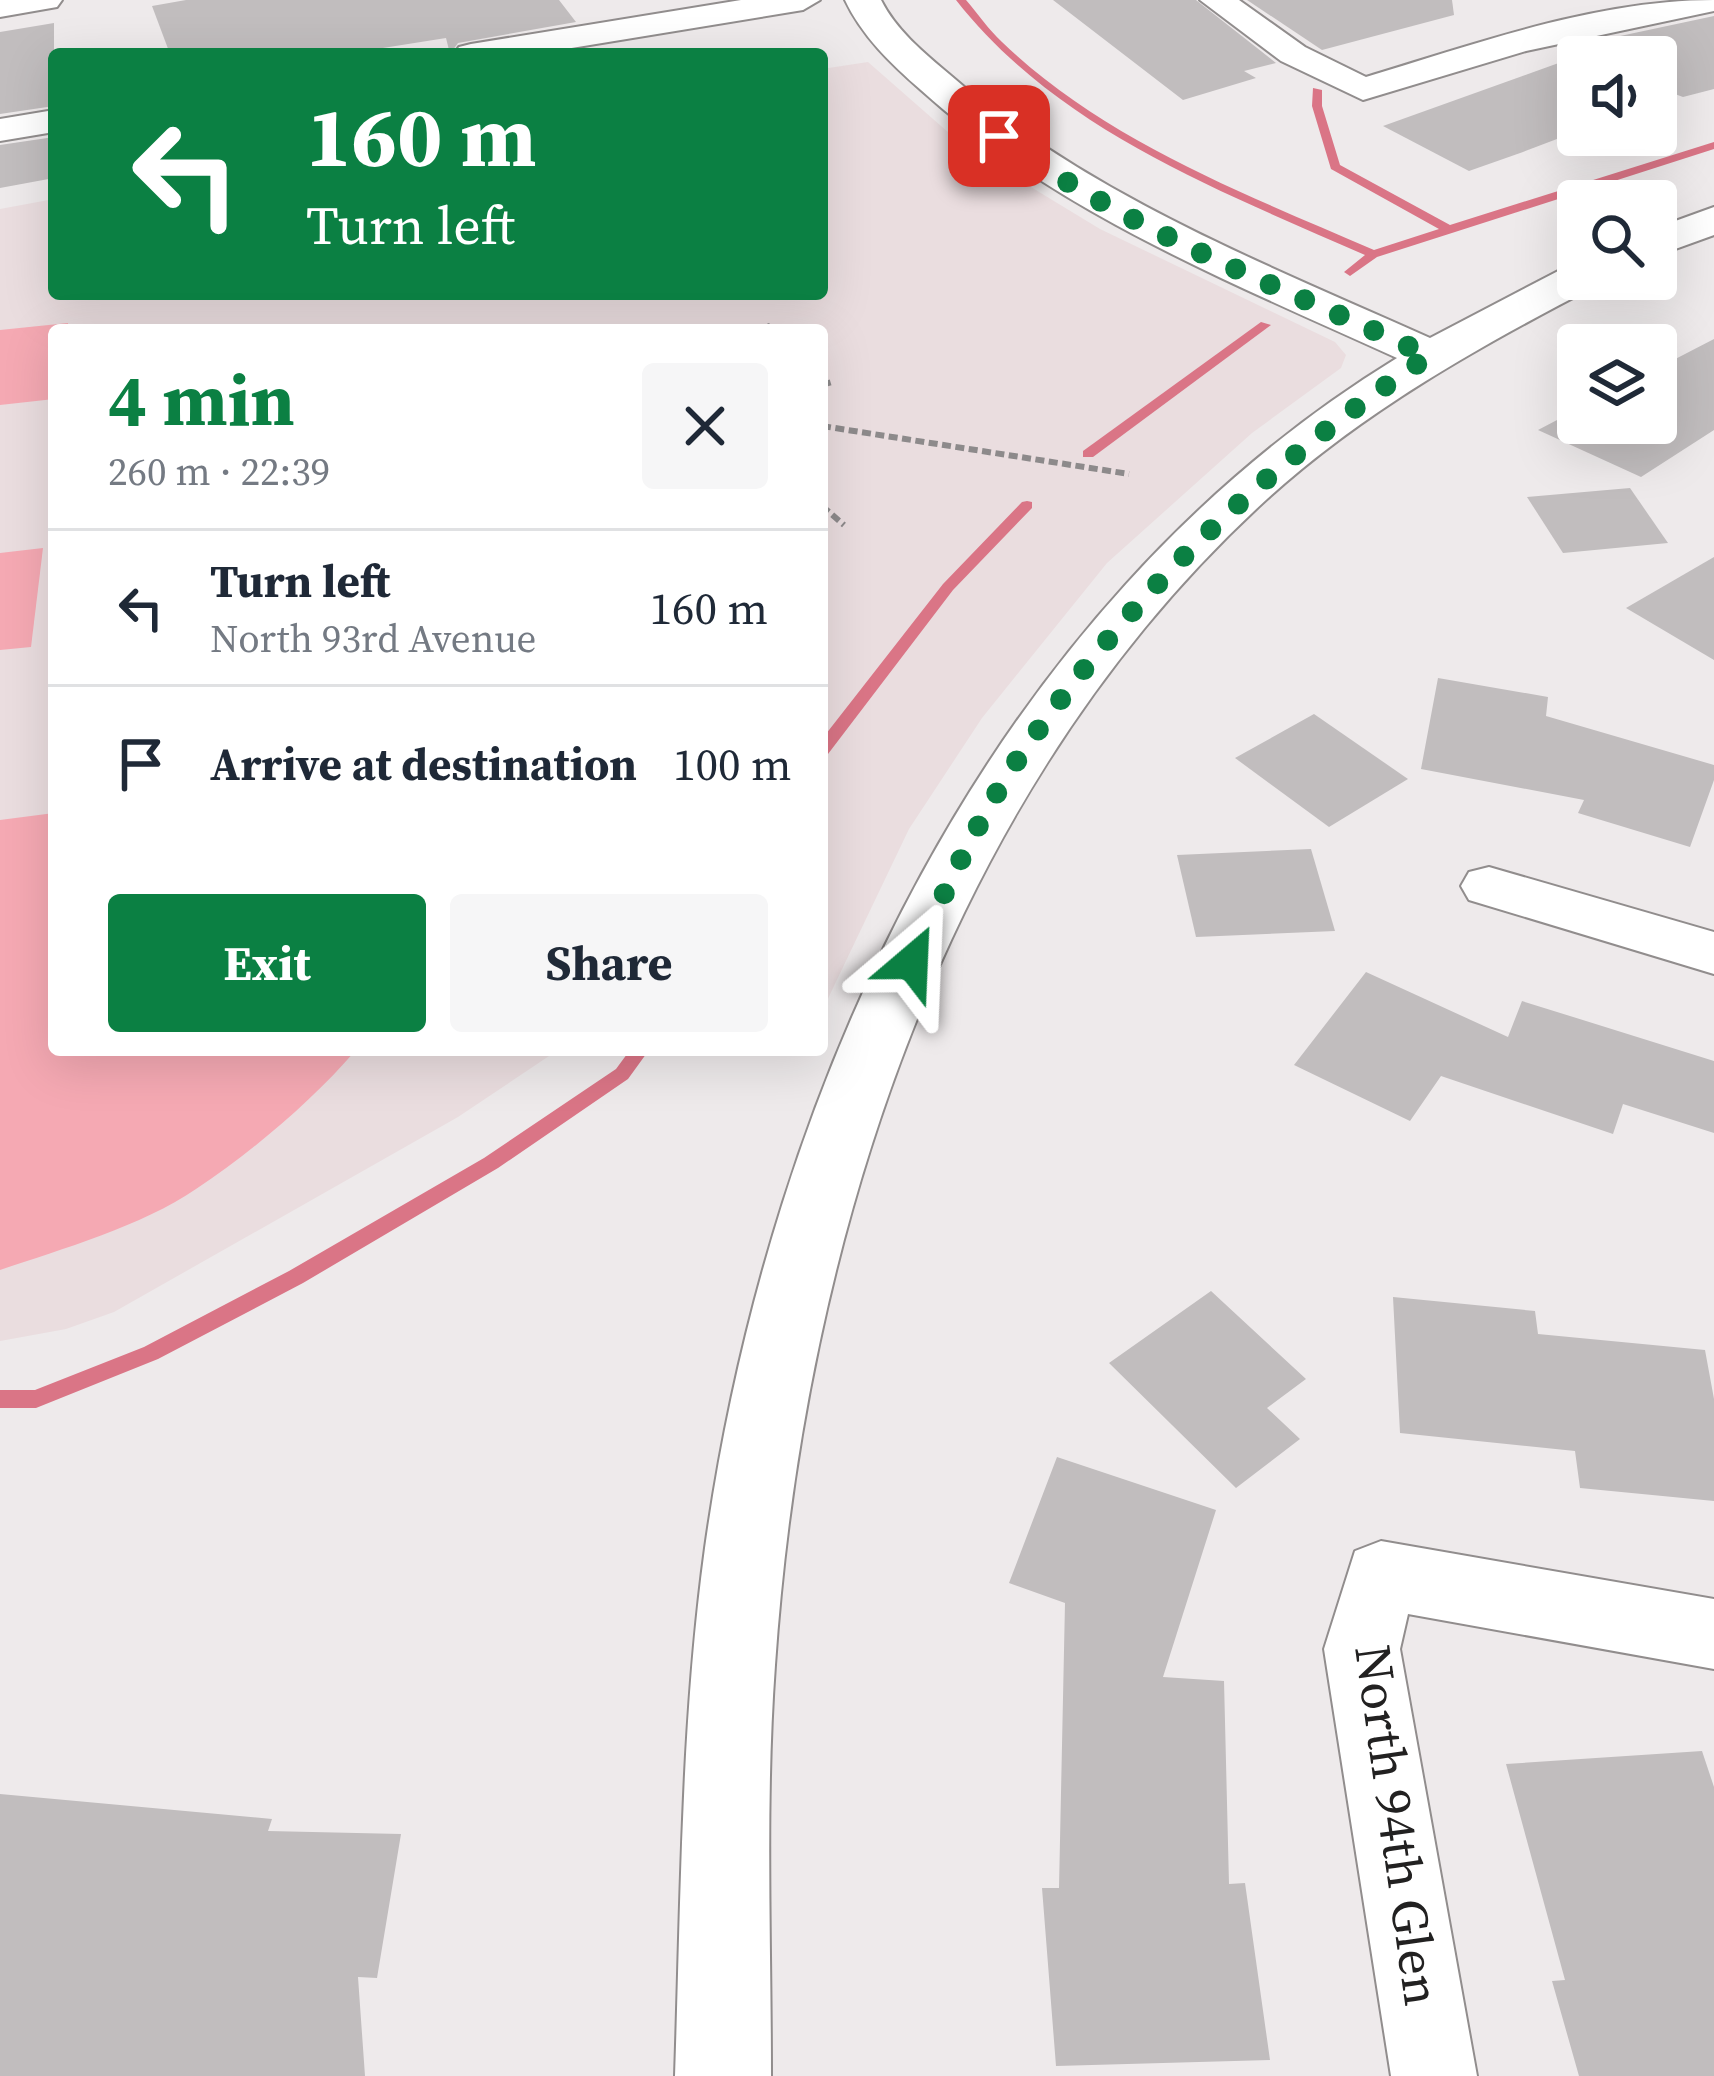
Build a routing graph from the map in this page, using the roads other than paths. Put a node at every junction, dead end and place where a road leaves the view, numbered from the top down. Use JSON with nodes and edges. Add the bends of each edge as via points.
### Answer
{"nodes":[{"id":1,"x":45,"y":0,"type":"edge"},
{"id":2,"x":803,"y":0,"type":"edge"},
{"id":3,"x":863,"y":0,"type":"edge"},
{"id":4,"x":1217,"y":0,"type":"edge"},
{"id":5,"x":1698,"y":1,"type":"edge"},
{"id":6,"x":0,"y":7,"type":"edge"},
{"id":7,"x":620,"y":14,"type":"edge"},
{"id":8,"x":493,"y":48,"type":"edge"},
{"id":9,"x":48,"y":122,"type":"edge"},
{"id":10,"x":0,"y":130,"type":"edge"},
{"id":11,"x":1714,"y":220,"type":"edge"},
{"id":12,"x":1677,"y":235,"type":"edge"},
{"id":13,"x":1557,"y":289,"type":"edge"},
{"id":14,"x":1429,"y":356,"type":"junction"},
{"id":15,"x":1489,"y":886,"type":"dead end"},
{"id":16,"x":1714,"y":953,"type":"edge"},
{"id":17,"x":1714,"y":1634,"type":"edge"},
{"id":18,"x":723,"y":2076,"type":"edge"},
{"id":19,"x":1434,"y":2076,"type":"edge"}],
"edges":[{"from":1,"to":6,"type":"street"},
{"from":2,"to":7,"type":"street"},
{"from":3,"to":14,"type":"street","via":[[939,88],[1021,152],[1186,243]]},
{"from":4,"to":5,"type":"street","via":[[1293,54],[1363,89]]},
{"from":7,"to":8,"type":"street"},
{"from":9,"to":10,"type":"street"},
{"from":11,"to":12,"type":"street"},
{"from":13,"to":14,"type":"street"},
{"from":14,"to":18,"type":"street","via":[[1257,483],[1119,625],[1026,746],[912,962],[818,1201],[756,1483],[733,1662]]},
{"from":15,"to":16,"type":"street"},
{"from":17,"to":19,"type":"street","name":"North 94th Glen","via":[[1381,1575],[1362,1649]]}]}
